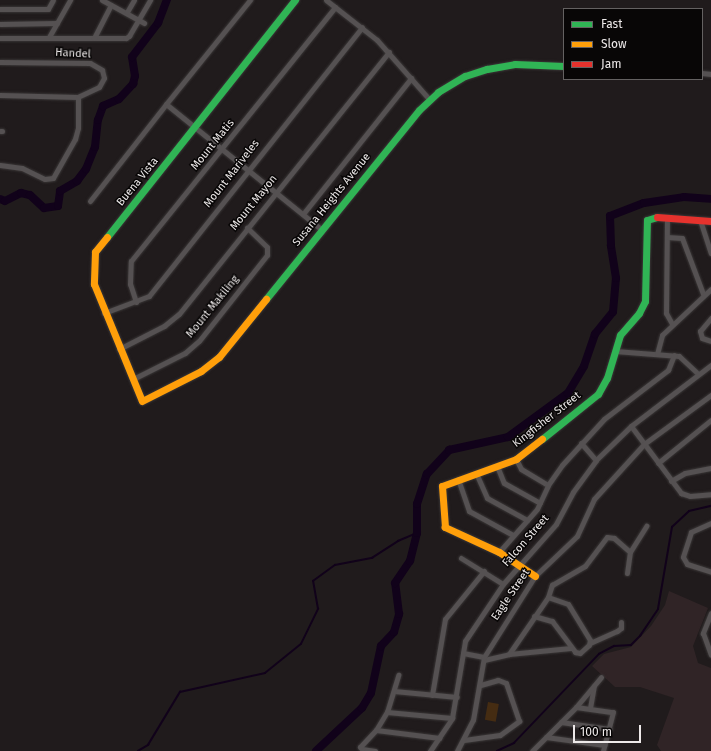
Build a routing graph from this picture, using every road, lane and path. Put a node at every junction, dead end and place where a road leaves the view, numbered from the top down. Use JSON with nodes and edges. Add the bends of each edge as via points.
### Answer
{"nodes":[{"id":1,"x":53,"y":0,"type":"edge"},
{"id":2,"x":70,"y":0,"type":"edge"},
{"id":3,"x":102,"y":0,"type":"edge"},
{"id":4,"x":134,"y":0,"type":"edge"},
{"id":5,"x":150,"y":0,"type":"edge"},
{"id":6,"x":250,"y":0,"type":"edge"},
{"id":7,"x":295,"y":0,"type":"edge"},
{"id":8,"x":326,"y":0,"type":"edge"},
{"id":9,"x":112,"y":5,"type":"junction"},
{"id":10,"x":335,"y":7,"type":"junction"},
{"id":11,"x":0,"y":9,"type":"edge"},
{"id":12,"x":127,"y":12,"type":"junction"},
{"id":13,"x":139,"y":20,"type":"junction"},
{"id":14,"x":144,"y":23,"type":"dead end"},
{"id":15,"x":0,"y":24,"type":"edge"},
{"id":16,"x":57,"y":24,"type":"junction"},
{"id":17,"x":362,"y":27,"type":"junction"},
{"id":18,"x":49,"y":37,"type":"junction"},
{"id":19,"x":0,"y":38,"type":"edge"},
{"id":20,"x":94,"y":38,"type":"junction"},
{"id":21,"x":389,"y":52,"type":"junction"},
{"id":22,"x":0,"y":62,"type":"edge"},
{"id":23,"x":563,"y":66,"type":"edge"},
{"id":24,"x":411,"y":78,"type":"junction"},
{"id":25,"x":0,"y":96,"type":"edge"},
{"id":26,"x":78,"y":97,"type":"junction"},
{"id":27,"x":429,"y":99,"type":"junction"},
{"id":28,"x":166,"y":104,"type":"junction"},
{"id":29,"x":195,"y":128,"type":"junction"},
{"id":30,"x":222,"y":150,"type":"junction"},
{"id":31,"x":0,"y":165,"type":"edge"},
{"id":32,"x":248,"y":170,"type":"junction"},
{"id":33,"x":276,"y":192,"type":"junction"},
{"id":34,"x":90,"y":201,"type":"dead end"},
{"id":35,"x":303,"y":214,"type":"junction"},
{"id":36,"x":667,"y":218,"type":"junction"},
{"id":37,"x":700,"y":220,"type":"junction"},
{"id":38,"x":711,"y":221,"type":"edge"},
{"id":39,"x":246,"y":228,"type":"junction"},
{"id":40,"x":322,"y":230,"type":"junction"},
{"id":41,"x":667,"y":237,"type":"junction"},
{"id":42,"x":711,"y":252,"type":"edge"},
{"id":43,"x":711,"y":288,"type":"edge"},
{"id":44,"x":703,"y":294,"type":"junction"},
{"id":45,"x":136,"y":302,"type":"junction"},
{"id":46,"x":104,"y":313,"type":"junction"},
{"id":47,"x":711,"y":318,"type":"edge"},
{"id":48,"x":672,"y":324,"type":"junction"},
{"id":49,"x":711,"y":342,"type":"edge"},
{"id":50,"x":120,"y":349,"type":"junction"},
{"id":51,"x":615,"y":351,"type":"junction"},
{"id":52,"x":657,"y":354,"type":"junction"},
{"id":53,"x":674,"y":356,"type":"junction"},
{"id":54,"x":711,"y":365,"type":"edge"},
{"id":55,"x":698,"y":374,"type":"junction"},
{"id":56,"x":134,"y":380,"type":"junction"},
{"id":57,"x":711,"y":395,"type":"edge"},
{"id":58,"x":142,"y":401,"type":"joint"},
{"id":59,"x":711,"y":420,"type":"edge"},
{"id":60,"x":631,"y":426,"type":"junction"},
{"id":61,"x":581,"y":444,"type":"junction"},
{"id":62,"x":644,"y":444,"type":"junction"},
{"id":63,"x":516,"y":459,"type":"junction"},
{"id":64,"x":596,"y":460,"type":"junction"},
{"id":65,"x":658,"y":463,"type":"junction"},
{"id":66,"x":497,"y":466,"type":"junction"},
{"id":67,"x":711,"y":468,"type":"edge"},
{"id":68,"x":476,"y":473,"type":"junction"},
{"id":69,"x":458,"y":479,"type":"junction"},
{"id":70,"x":671,"y":481,"type":"junction"},
{"id":71,"x":548,"y":485,"type":"junction"},
{"id":72,"x":711,"y":494,"type":"edge"},
{"id":73,"x":540,"y":503,"type":"junction"},
{"id":74,"x":527,"y":520,"type":"junction"},
{"id":75,"x":711,"y":523,"type":"edge"},
{"id":76,"x":646,"y":526,"type":"dead end"},
{"id":77,"x":513,"y":535,"type":"junction"},
{"id":78,"x":499,"y":552,"type":"junction"},
{"id":79,"x":630,"y":552,"type":"junction"},
{"id":80,"x":461,"y":558,"type":"dead end"},
{"id":81,"x":518,"y":564,"type":"junction"},
{"id":82,"x":484,"y":571,"type":"junction"},
{"id":83,"x":711,"y":572,"type":"edge"},
{"id":84,"x":627,"y":573,"type":"dead end"},
{"id":85,"x":535,"y":576,"type":"junction"},
{"id":86,"x":503,"y":584,"type":"junction"},
{"id":87,"x":548,"y":597,"type":"junction"},
{"id":88,"x":711,"y":613,"type":"edge"},
{"id":89,"x":534,"y":616,"type":"junction"},
{"id":90,"x":621,"y":622,"type":"dead end"},
{"id":91,"x":590,"y":643,"type":"junction"},
{"id":92,"x":709,"y":643,"type":"edge"},
{"id":93,"x":571,"y":648,"type":"junction"},
{"id":94,"x":463,"y":653,"type":"junction"},
{"id":95,"x":509,"y":654,"type":"junction"},
{"id":96,"x":711,"y":655,"type":"edge"},
{"id":97,"x":484,"y":659,"type":"junction"},
{"id":98,"x":398,"y":675,"type":"dead end"},
{"id":99,"x":601,"y":677,"type":"dead end"},
{"id":100,"x":480,"y":685,"type":"junction"},
{"id":101,"x":594,"y":686,"type":"junction"},
{"id":102,"x":394,"y":690,"type":"junction"},
{"id":103,"x":432,"y":695,"type":"junction"},
{"id":104,"x":457,"y":697,"type":"junction"},
{"id":105,"x":576,"y":707,"type":"junction"},
{"id":106,"x":590,"y":708,"type":"junction"},
{"id":107,"x":387,"y":712,"type":"junction"},
{"id":108,"x":452,"y":718,"type":"junction"},
{"id":109,"x":561,"y":722,"type":"junction"},
{"id":110,"x":609,"y":729,"type":"junction"},
{"id":111,"x":376,"y":730,"type":"junction"},
{"id":112,"x":546,"y":737,"type":"junction"},
{"id":113,"x":439,"y":738,"type":"junction"},
{"id":114,"x":464,"y":740,"type":"junction"},
{"id":115,"x":604,"y":745,"type":"junction"},
{"id":116,"x":375,"y":751,"type":"edge"},
{"id":117,"x":430,"y":751,"type":"edge"},
{"id":118,"x":457,"y":751,"type":"edge"},
{"id":119,"x":532,"y":751,"type":"edge"},
{"id":120,"x":603,"y":751,"type":"edge"}],
"edges":[{"from":1,"to":11,"type":"street","via":[[48,9]]},
{"from":2,"to":16,"type":"street"},
{"from":3,"to":9,"type":"street"},
{"from":4,"to":12,"type":"street"},
{"from":5,"to":13,"type":"street"},
{"from":6,"to":28,"type":"street"},
{"from":7,"to":29,"type":"street","name":"Buena Vista"},
{"from":8,"to":10,"type":"street"},
{"from":9,"to":12,"type":"street"},
{"from":9,"to":20,"type":"street"},
{"from":10,"to":17,"type":"street"},
{"from":10,"to":30,"type":"street","name":"Mount Matis"},
{"from":12,"to":13,"type":"street"},
{"from":13,"to":14,"type":"street"},
{"from":13,"to":20,"type":"street","via":[[128,37]]},
{"from":15,"to":16,"type":"street"},
{"from":16,"to":18,"type":"street"},
{"from":17,"to":21,"type":"street"},
{"from":17,"to":32,"type":"street","name":"Mount Mariveles"},
{"from":18,"to":19,"type":"street"},
{"from":18,"to":20,"type":"street"},
{"from":21,"to":24,"type":"street"},
{"from":21,"to":33,"type":"street","name":"Mount Mayon"},
{"from":22,"to":26,"type":"street","name":"Handel","via":[[95,64],[103,73],[102,82],[85,95]]},
{"from":23,"to":27,"type":"street","name":"Susana Heights Avenue","via":[[515,64],[488,69],[465,76]]},
{"from":24,"to":27,"type":"street"},
{"from":24,"to":35,"type":"street"},
{"from":25,"to":26,"type":"street"},
{"from":26,"to":31,"type":"street","via":[[78,128],[75,139],[53,178],[45,179],[17,166]]},
{"from":27,"to":40,"type":"street","name":"Susana Heights Avenue"},
{"from":28,"to":29,"type":"street"},
{"from":28,"to":34,"type":"street"},
{"from":29,"to":30,"type":"street"},
{"from":29,"to":46,"type":"street","name":"Buena Vista","via":[[95,252],[94,284]]},
{"from":30,"to":32,"type":"street"},
{"from":30,"to":45,"type":"street","name":"Mount Matis","via":[[131,261],[129,273]]},
{"from":32,"to":33,"type":"street"},
{"from":32,"to":45,"type":"street","name":"Mount Mariveles","via":[[152,292]]},
{"from":33,"to":35,"type":"street"},
{"from":33,"to":39,"type":"street","name":"Mount Mayon"},
{"from":35,"to":40,"type":"street"},
{"from":36,"to":37,"type":"street"},
{"from":36,"to":41,"type":"street"},
{"from":36,"to":51,"type":"street","name":"Kingfisher Street","via":[[646,220],[645,301],[639,313],[620,335]]},
{"from":37,"to":38,"type":"street"},
{"from":37,"to":42,"type":"street"},
{"from":39,"to":50,"type":"street","name":"Mount Mayon","via":[[175,318]]},
{"from":39,"to":56,"type":"street","name":"Mount Makiling","via":[[267,247],[267,255],[198,342],[185,353]]},
{"from":40,"to":58,"type":"street","name":"Susana Heights Avenue","via":[[211,365]]},
{"from":41,"to":44,"type":"street","via":[[682,238]]},
{"from":41,"to":48,"type":"street","via":[[666,313]]},
{"from":43,"to":44,"type":"street"},
{"from":44,"to":48,"type":"street"},
{"from":45,"to":46,"type":"street","name":"Mount Mariveles"},
{"from":46,"to":50,"type":"street","name":"Buena Vista"},
{"from":47,"to":49,"type":"street","via":[[700,329],[702,338]]},
{"from":48,"to":52,"type":"street","via":[[660,339]]},
{"from":50,"to":56,"type":"street","name":"Buena Vista"},
{"from":51,"to":52,"type":"street"},
{"from":51,"to":63,"type":"street","name":"Kingfisher Street","via":[[607,378],[598,394]]},
{"from":52,"to":53,"type":"street"},
{"from":53,"to":55,"type":"street","via":[[683,358]]},
{"from":53,"to":61,"type":"street","via":[[668,370],[604,419]]},
{"from":54,"to":55,"type":"street","name":"Falcon Street"},
{"from":55,"to":60,"type":"street","name":"Falcon Street"},
{"from":56,"to":58,"type":"street","name":"Buena Vista"},
{"from":57,"to":62,"type":"street","name":"Eagle Street"},
{"from":59,"to":65,"type":"street"},
{"from":60,"to":62,"type":"street"},
{"from":60,"to":64,"type":"street","name":"Falcon Street"},
{"from":61,"to":64,"type":"street"},
{"from":61,"to":71,"type":"street"},
{"from":62,"to":65,"type":"street"},
{"from":62,"to":85,"type":"street","name":"Eagle Street","via":[[594,499],[577,536]]},
{"from":63,"to":66,"type":"street","name":"Kingfisher Street"},
{"from":63,"to":71,"type":"street","via":[[521,470]]},
{"from":64,"to":81,"type":"street","name":"Falcon Street","via":[[573,492],[556,524]]},
{"from":65,"to":70,"type":"street"},
{"from":66,"to":68,"type":"street","name":"Kingfisher Street"},
{"from":66,"to":73,"type":"street","via":[[504,483]]},
{"from":67,"to":70,"type":"street","via":[[685,474]]},
{"from":68,"to":69,"type":"street","name":"Kingfisher Street"},
{"from":68,"to":74,"type":"street","via":[[487,498]]},
{"from":69,"to":77,"type":"street","via":[[469,511]]},
{"from":69,"to":78,"type":"street","name":"Kingfisher Street","via":[[444,484],[441,489],[445,527]]},
{"from":70,"to":72,"type":"street","via":[[684,496]]},
{"from":71,"to":73,"type":"street"},
{"from":73,"to":74,"type":"street"},
{"from":74,"to":77,"type":"street"},
{"from":75,"to":83,"type":"street","via":[[691,532],[683,557],[688,564]]},
{"from":76,"to":79,"type":"street"},
{"from":77,"to":78,"type":"street"},
{"from":78,"to":81,"type":"street","name":"Kingfisher Street"},
{"from":79,"to":84,"type":"street"},
{"from":79,"to":87,"type":"street","via":[[614,538],[607,537],[585,566],[552,586]]},
{"from":80,"to":82,"type":"street"},
{"from":81,"to":85,"type":"street","name":"Kingfisher Street"},
{"from":81,"to":86,"type":"street","name":"Falcon Street"},
{"from":82,"to":86,"type":"street"},
{"from":82,"to":103,"type":"street","via":[[445,619]]},
{"from":85,"to":97,"type":"street","name":"Eagle Street"},
{"from":86,"to":94,"type":"street","name":"Falcon Street","via":[[468,635]]},
{"from":87,"to":89,"type":"street"},
{"from":87,"to":91,"type":"street","via":[[566,602]]},
{"from":88,"to":92,"type":"street","via":[[703,632]]},
{"from":89,"to":93,"type":"street","via":[[552,621]]},
{"from":89,"to":95,"type":"street"},
{"from":90,"to":91,"type":"street","via":[[622,625],[617,631]]},
{"from":91,"to":93,"type":"street","via":[[580,653]]},
{"from":92,"to":96,"type":"street"},
{"from":93,"to":95,"type":"street"},
{"from":94,"to":97,"type":"street"},
{"from":94,"to":104,"type":"street","name":"Falcon Street"},
{"from":95,"to":97,"type":"street"},
{"from":97,"to":100,"type":"street","name":"Eagle Street"},
{"from":98,"to":102,"type":"street"},
{"from":99,"to":101,"type":"street"},
{"from":100,"to":114,"type":"street","name":"Eagle Street","via":[[473,720]]},
{"from":100,"to":114,"type":"street","via":[[498,680],[506,683],[519,721],[500,735]]},
{"from":101,"to":105,"type":"street"},
{"from":101,"to":106,"type":"street"},
{"from":102,"to":103,"type":"street"},
{"from":102,"to":107,"type":"street"},
{"from":103,"to":104,"type":"street"},
{"from":104,"to":108,"type":"street","name":"Falcon Street"},
{"from":105,"to":106,"type":"street"},
{"from":105,"to":109,"type":"street"},
{"from":106,"to":110,"type":"street","via":[[613,712]]},
{"from":107,"to":108,"type":"street"},
{"from":107,"to":111,"type":"street"},
{"from":108,"to":113,"type":"street","name":"Falcon Street"},
{"from":109,"to":110,"type":"street"},
{"from":109,"to":112,"type":"street"},
{"from":110,"to":115,"type":"street"},
{"from":111,"to":113,"type":"street"},
{"from":111,"to":116,"type":"street","via":[[360,747]]},
{"from":112,"to":115,"type":"street"},
{"from":112,"to":119,"type":"street"},
{"from":113,"to":117,"type":"street","name":"Falcon Street"},
{"from":114,"to":118,"type":"street","name":"Eagle Street"},
{"from":115,"to":120,"type":"street"}]}
